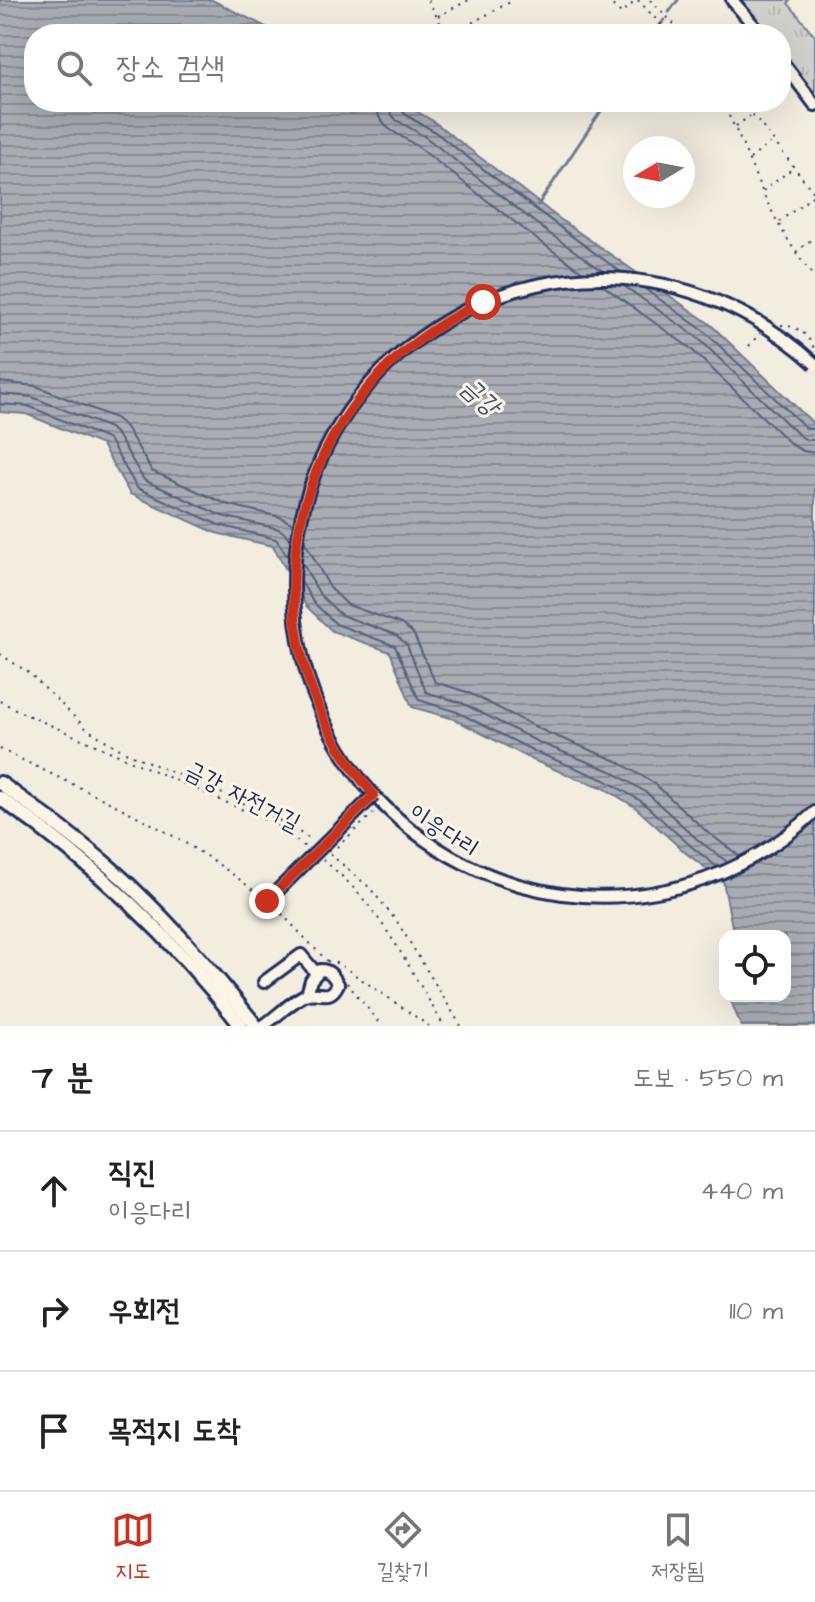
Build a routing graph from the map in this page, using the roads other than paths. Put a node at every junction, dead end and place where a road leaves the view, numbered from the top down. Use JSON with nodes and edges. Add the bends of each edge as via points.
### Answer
{"nodes":[{"id":1,"x":732,"y":0,"type":"edge"},
{"id":2,"x":752,"y":24,"type":"edge"},
{"id":3,"x":791,"y":72,"type":"edge"},
{"id":4,"x":797,"y":80,"type":"junction"},
{"id":5,"x":815,"y":87,"type":"edge"},
{"id":6,"x":815,"y":105,"type":"edge"},
{"id":7,"x":815,"y":364,"type":"edge"},
{"id":8,"x":0,"y":783,"type":"edge"},
{"id":9,"x":0,"y":798,"type":"edge"},
{"id":10,"x":373,"y":798,"type":"junction"},
{"id":11,"x":815,"y":812,"type":"edge"},
{"id":12,"x":267,"y":901,"type":"road end"},
{"id":13,"x":316,"y":973,"type":"junction"},
{"id":14,"x":264,"y":982,"type":"dead end"},
{"id":15,"x":307,"y":994,"type":"junction"},
{"id":16,"x":241,"y":1026,"type":"edge"},
{"id":17,"x":256,"y":1026,"type":"edge"},
{"id":18,"x":263,"y":1026,"type":"edge"}],
"edges":[{"from":1,"to":2,"type":"street"},
{"from":3,"to":4,"type":"street"},
{"from":4,"to":5,"type":"street"},
{"from":4,"to":6,"type":"street"},
{"from":7,"to":10,"type":"street","name":"이응다리","bridge":true,"via":[[766,326],[725,304],[666,285],[604,278],[543,284],[483,302],[429,331],[393,360],[352,407],[321,461],[301,520],[294,581],[299,643],[316,703]]},
{"from":8,"to":17,"type":"main road","via":[[111,868],[160,915]]},
{"from":9,"to":16,"type":"main road","via":[[103,877],[151,922]]},
{"from":10,"to":11,"type":"street","name":"이응다리","via":[[418,836],[480,872],[537,890],[597,897],[656,892],[714,876],[767,849]]},
{"from":10,"to":12,"type":"street","bridge":true},
{"from":13,"to":14,"type":"street","via":[[301,955]]},
{"from":13,"to":15,"type":"street"},
{"from":13,"to":15,"type":"street","via":[[325,970],[338,984],[328,995]]},
{"from":15,"to":18,"type":"street"}]}
